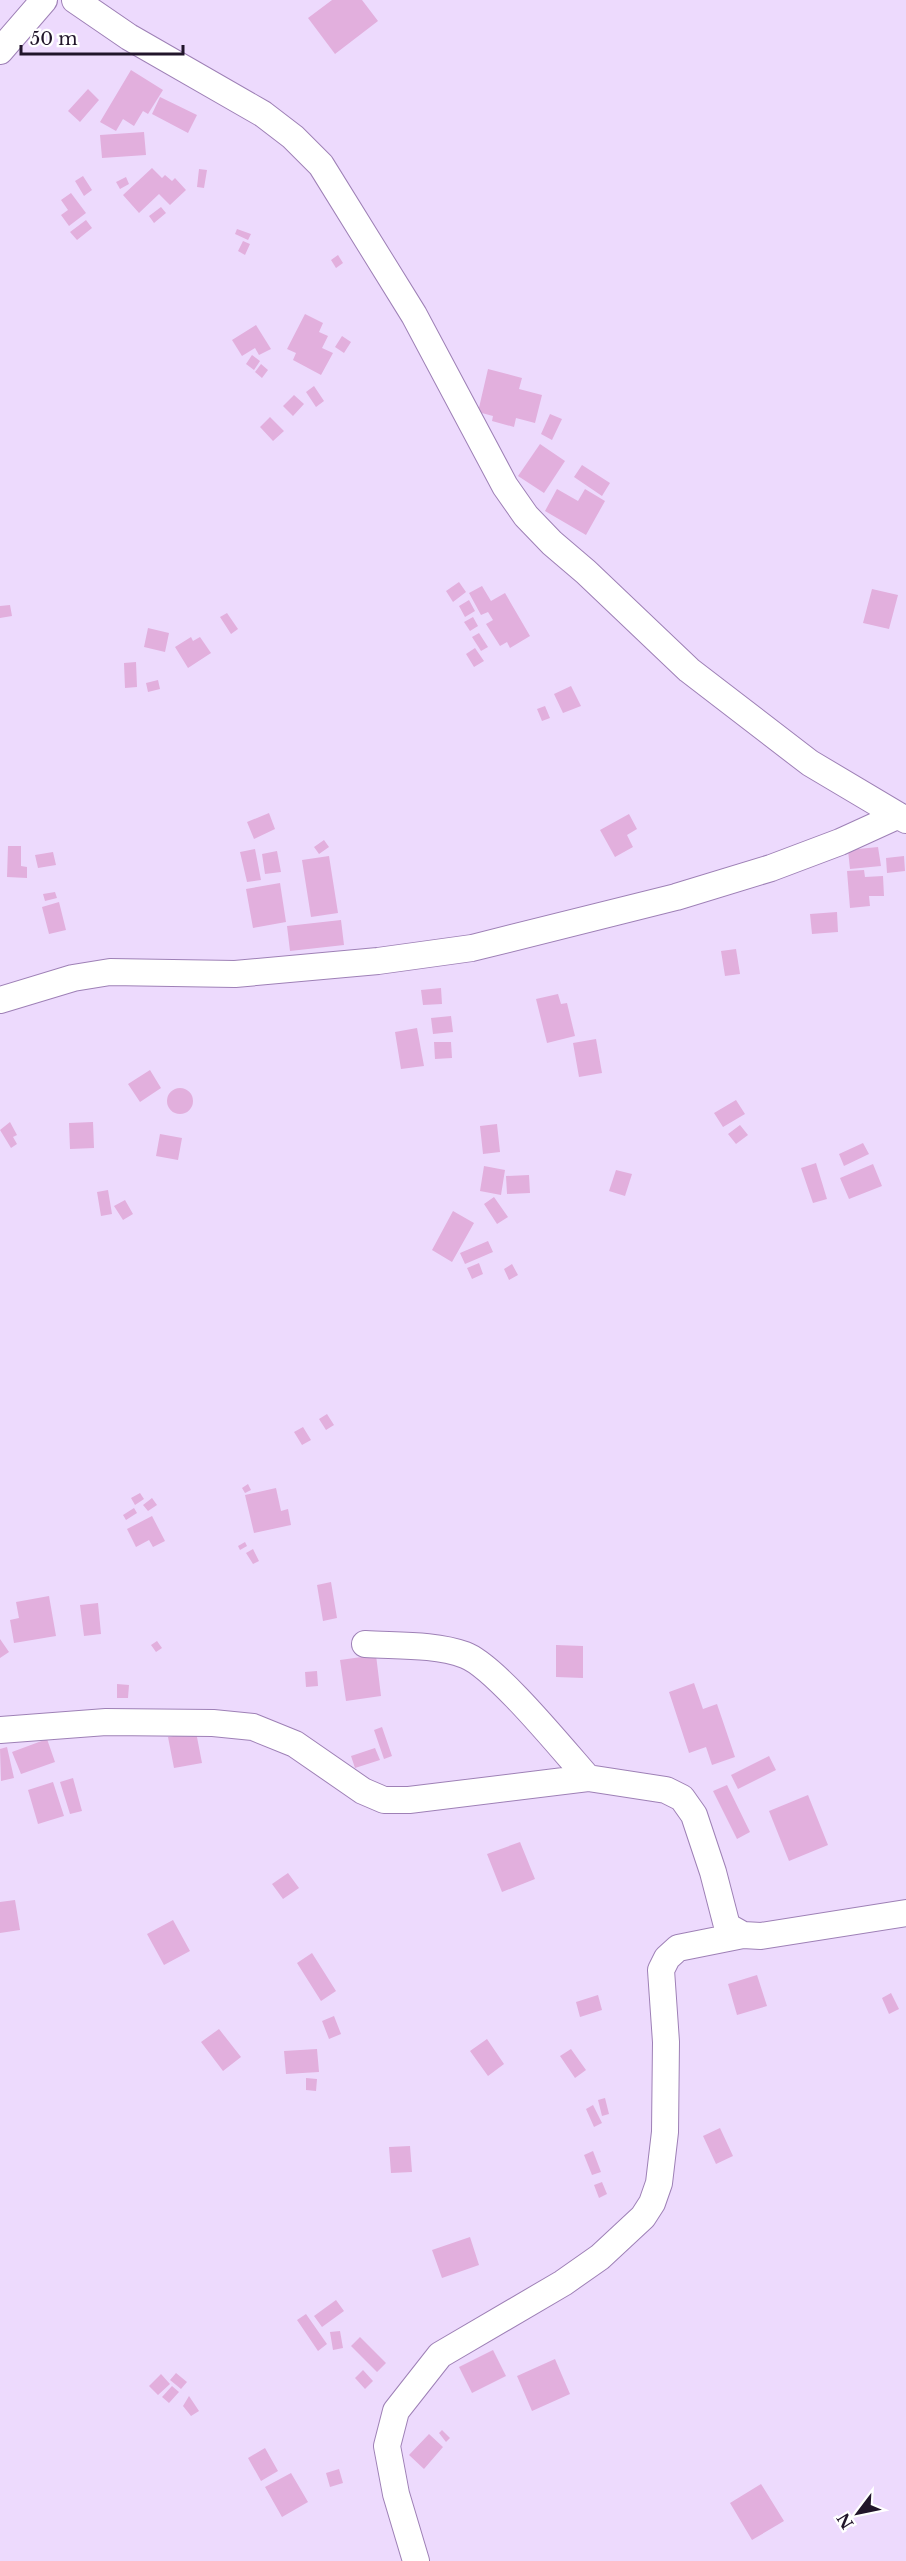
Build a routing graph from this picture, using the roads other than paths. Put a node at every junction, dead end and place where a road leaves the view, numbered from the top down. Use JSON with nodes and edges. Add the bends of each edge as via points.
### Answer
{"nodes":[{"id":1,"x":44,"y":0,"type":"edge"},
{"id":2,"x":75,"y":0,"type":"edge"},
{"id":3,"x":0,"y":51,"type":"edge"},
{"id":4,"x":902,"y":818,"type":"edge"},
{"id":5,"x":0,"y":1000,"type":"edge"},
{"id":6,"x":365,"y":1644,"type":"dead end"},
{"id":7,"x":0,"y":1730,"type":"edge"},
{"id":8,"x":588,"y":1778,"type":"junction"},
{"id":9,"x":906,"y":1913,"type":"edge"},
{"id":10,"x":743,"y":1935,"type":"junction"},
{"id":11,"x":416,"y":2561,"type":"edge"}],
"edges":[{"from":1,"to":3,"type":"street"},
{"from":2,"to":4,"type":"street","via":[[129,37],[263,114],[307,151],[321,165],[414,315],[505,486],[526,516],[689,670],[810,763]]},
{"from":4,"to":5,"type":"street","via":[[771,868],[676,897],[472,948],[378,962],[235,974],[110,972],[73,978]]},
{"from":6,"to":8,"type":"street","via":[[436,1648],[467,1655],[489,1671]]},
{"from":7,"to":8,"type":"street","via":[[106,1722],[213,1722],[253,1727],[294,1744],[363,1791],[384,1800]]},
{"from":8,"to":10,"type":"street","via":[[666,1790],[682,1798],[694,1815],[727,1926]]},
{"from":9,"to":10,"type":"street","via":[[761,1936]]},
{"from":10,"to":11,"type":"street","via":[[678,1948],[661,1970],[666,2042],[665,2132],[659,2183],[643,2217],[600,2257],[563,2283],[440,2355],[396,2411],[387,2446],[396,2494]]}]}
